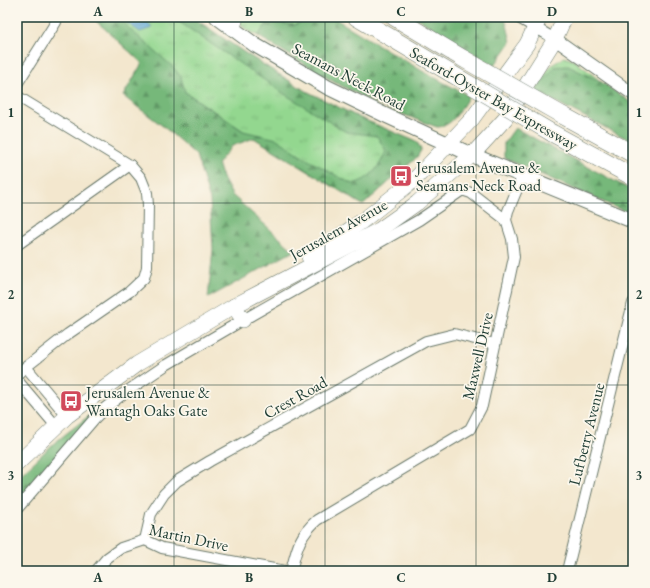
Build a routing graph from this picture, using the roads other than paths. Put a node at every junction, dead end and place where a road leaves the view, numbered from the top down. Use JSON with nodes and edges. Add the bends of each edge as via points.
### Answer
{"nodes":[{"id":1,"x":57,"y":17,"type":"edge"},
{"id":2,"x":217,"y":17,"type":"edge"},
{"id":3,"x":356,"y":17,"type":"edge"},
{"id":4,"x":394,"y":17,"type":"edge"},
{"id":5,"x":517,"y":17,"type":"edge"},
{"id":6,"x":565,"y":17,"type":"edge"},
{"id":7,"x":233,"y":22,"type":"edge"},
{"id":8,"x":538,"y":22,"type":"edge"},
{"id":9,"x":554,"y":39,"type":"junction"},
{"id":10,"x":17,"y":84,"type":"edge"},
{"id":11,"x":633,"y":94,"type":"edge"},
{"id":12,"x":17,"y":96,"type":"edge"},
{"id":13,"x":449,"y":144,"type":"junction"},
{"id":14,"x":472,"y":154,"type":"junction"},
{"id":15,"x":633,"y":154,"type":"edge"},
{"id":16,"x":130,"y":165,"type":"junction"},
{"id":17,"x":524,"y":175,"type":"junction"},
{"id":18,"x":633,"y":177,"type":"edge"},
{"id":19,"x":506,"y":220,"type":"junction"},
{"id":20,"x":633,"y":221,"type":"edge"},
{"id":21,"x":382,"y":235,"type":"junction"},
{"id":22,"x":18,"y":243,"type":"edge"},
{"id":23,"x":254,"y":295,"type":"junction"},
{"id":24,"x":633,"y":303,"type":"edge"},
{"id":25,"x":234,"y":306,"type":"junction"},
{"id":26,"x":243,"y":320,"type":"junction"},
{"id":27,"x":496,"y":344,"type":"junction"},
{"id":28,"x":26,"y":367,"type":"junction"},
{"id":29,"x":17,"y":374,"type":"edge"},
{"id":30,"x":17,"y":380,"type":"edge"},
{"id":31,"x":67,"y":416,"type":"junction"},
{"id":32,"x":56,"y":426,"type":"junction"},
{"id":33,"x":17,"y":464,"type":"edge"},
{"id":34,"x":17,"y":509,"type":"edge"},
{"id":35,"x":145,"y":540,"type":"junction"},
{"id":36,"x":96,"y":571,"type":"edge"},
{"id":37,"x":285,"y":571,"type":"edge"},
{"id":38,"x":291,"y":571,"type":"edge"},
{"id":39,"x":567,"y":571,"type":"edge"}],
"edges":[{"from":1,"to":10,"type":"street"},
{"from":2,"to":7,"type":"main road","name":"Seamans Neck Road"},
{"from":3,"to":18,"type":"highway","name":"Seaford-Oyster Bay Expressway","bridge":true,"via":[[552,133]]},
{"from":4,"to":15,"type":"highway","name":"Seaford-Oyster Bay Expressway","bridge":true},
{"from":5,"to":8,"type":"street"},
{"from":6,"to":9,"type":"main road","name":"Jerusalem Avenue"},
{"from":7,"to":13,"type":"main road","name":"Seamans Neck Road","via":[[256,45],[327,87]]},
{"from":8,"to":9,"type":"street"},
{"from":8,"to":13,"type":"main road","name":"Jerusalem Avenue","via":[[527,44],[472,119]]},
{"from":9,"to":11,"type":"street"},
{"from":9,"to":14,"type":"main road","name":"Jerusalem Avenue","via":[[505,119]]},
{"from":12,"to":16,"type":"street"},
{"from":13,"to":14,"type":"main road","name":"Seamans Neck Road"},
{"from":13,"to":23,"type":"main road","name":"Jerusalem Avenue","via":[[414,180],[362,222]]},
{"from":14,"to":17,"type":"main road","name":"Seamans Neck Road"},
{"from":14,"to":21,"type":"main road","name":"Jerusalem Avenue"},
{"from":16,"to":22,"type":"street"},
{"from":16,"to":28,"type":"street","via":[[141,178],[147,193],[144,278],[129,292]]},
{"from":17,"to":19,"type":"street"},
{"from":17,"to":20,"type":"main road","name":"Seamans Neck Road"},
{"from":19,"to":21,"type":"street","via":[[471,193],[460,191],[419,220]]},
{"from":19,"to":27,"type":"street","name":"Maxwell Drive","via":[[514,257]]},
{"from":21,"to":23,"type":"main road","name":"Jerusalem Avenue"},
{"from":21,"to":26,"type":"street"},
{"from":23,"to":25,"type":"main road","name":"Jerusalem Avenue"},
{"from":24,"to":39,"type":"street","name":"Lufberry Avenue"},
{"from":25,"to":26,"type":"main road"},
{"from":25,"to":31,"type":"main road","name":"Jerusalem Avenue","via":[[137,364]]},
{"from":26,"to":34,"type":"street","via":[[166,365],[105,408]]},
{"from":27,"to":35,"type":"street","name":"Crest Road","via":[[454,334],[426,342],[217,457],[177,482],[164,494],[151,514]]},
{"from":27,"to":38,"type":"street","name":"Maxwell Drive","via":[[482,406],[470,429],[317,520],[300,539]]},
{"from":28,"to":29,"type":"street"},
{"from":28,"to":31,"type":"street"},
{"from":30,"to":32,"type":"street"},
{"from":31,"to":32,"type":"main road","name":"Jerusalem Avenue"},
{"from":32,"to":33,"type":"main road","name":"Jerusalem Avenue"},
{"from":35,"to":36,"type":"street","name":"Martin Drive","via":[[120,548]]},
{"from":35,"to":37,"type":"street","name":"Martin Drive","via":[[162,548]]}]}
